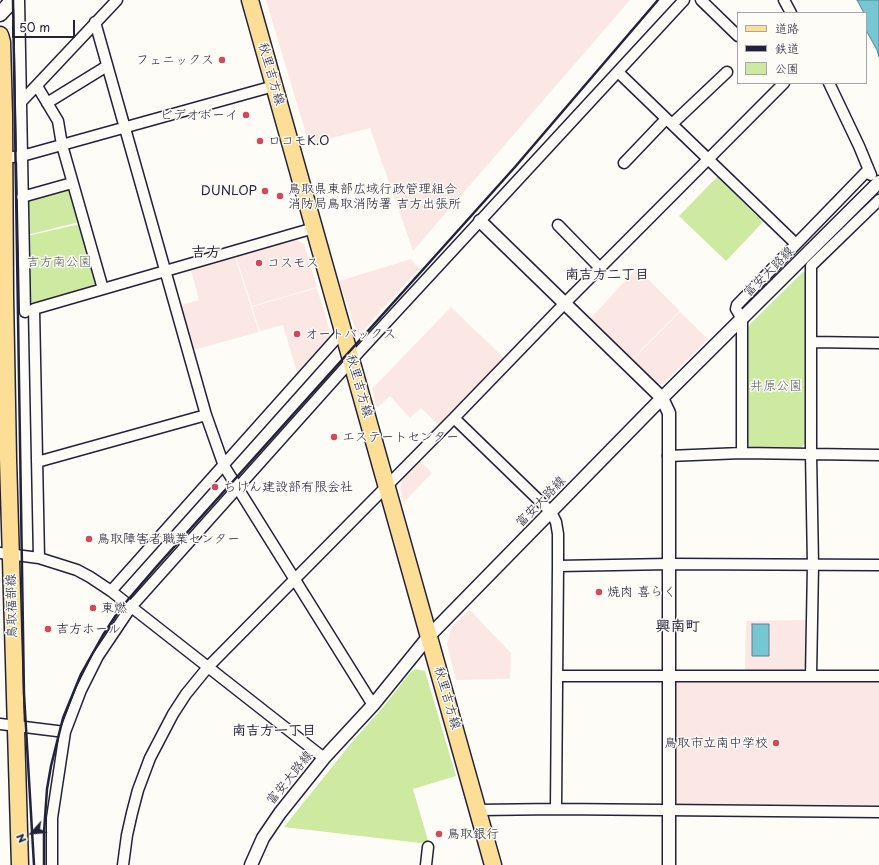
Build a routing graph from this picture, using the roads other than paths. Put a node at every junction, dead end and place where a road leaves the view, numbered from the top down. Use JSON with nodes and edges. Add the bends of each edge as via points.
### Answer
{"nodes":[{"id":1,"x":14,"y":0,"type":"edge"},
{"id":2,"x":19,"y":0,"type":"edge"},
{"id":3,"x":116,"y":0,"type":"edge"},
{"id":4,"x":250,"y":0,"type":"edge"},
{"id":5,"x":684,"y":0,"type":"edge"},
{"id":6,"x":701,"y":0,"type":"edge"},
{"id":7,"x":784,"y":0,"type":"edge"},
{"id":8,"x":790,"y":12,"type":"edge"},
{"id":9,"x":0,"y":14,"type":"edge"},
{"id":10,"x":95,"y":22,"type":"junction"},
{"id":11,"x":0,"y":35,"type":"edge"},
{"id":12,"x":737,"y":35,"type":"edge"},
{"id":13,"x":107,"y":66,"type":"junction"},
{"id":14,"x":618,"y":72,"type":"junction"},
{"id":15,"x":727,"y":72,"type":"dead end"},
{"id":16,"x":783,"y":84,"type":"edge"},
{"id":17,"x":829,"y":84,"type":"edge"},
{"id":18,"x":37,"y":86,"type":"junction"},
{"id":19,"x":274,"y":86,"type":"junction"},
{"id":20,"x":21,"y":102,"type":"junction"},
{"id":21,"x":47,"y":103,"type":"junction"},
{"id":22,"x":669,"y":121,"type":"junction"},
{"id":23,"x":125,"y":128,"type":"junction"},
{"id":24,"x":62,"y":145,"type":"junction"},
{"id":25,"x":22,"y":156,"type":"junction"},
{"id":26,"x":4,"y":158,"type":"junction"},
{"id":27,"x":708,"y":159,"type":"junction"},
{"id":28,"x":624,"y":163,"type":"dead end"},
{"id":29,"x":72,"y":183,"type":"junction"},
{"id":30,"x":876,"y":186,"type":"edge"},
{"id":31,"x":22,"y":197,"type":"junction"},
{"id":32,"x":480,"y":221,"type":"junction"},
{"id":33,"x":558,"y":225,"type":"dead end"},
{"id":34,"x":314,"y":228,"type":"junction"},
{"id":35,"x":796,"y":244,"type":"junction"},
{"id":36,"x":600,"y":268,"type":"junction"},
{"id":37,"x":166,"y":272,"type":"junction"},
{"id":38,"x":103,"y":289,"type":"junction"},
{"id":39,"x":565,"y":303,"type":"junction"},
{"id":40,"x":29,"y":310,"type":"junction"},
{"id":41,"x":3,"y":314,"type":"edge"},
{"id":42,"x":742,"y":319,"type":"junction"},
{"id":43,"x":343,"y":331,"type":"junction"},
{"id":44,"x":811,"y":342,"type":"junction"},
{"id":45,"x":879,"y":343,"type":"edge"},
{"id":46,"x":352,"y":361,"type":"junction"},
{"id":47,"x":662,"y":398,"type":"junction"},
{"id":48,"x":206,"y":415,"type":"junction"},
{"id":49,"x":454,"y":418,"type":"junction"},
{"id":50,"x":742,"y":453,"type":"junction"},
{"id":51,"x":810,"y":454,"type":"junction"},
{"id":52,"x":879,"y":455,"type":"edge"},
{"id":53,"x":668,"y":456,"type":"junction"},
{"id":54,"x":37,"y":462,"type":"junction"},
{"id":55,"x":224,"y":466,"type":"junction"},
{"id":56,"x":387,"y":486,"type":"junction"},
{"id":57,"x":239,"y":488,"type":"junction"},
{"id":58,"x":0,"y":496,"type":"edge"},
{"id":59,"x":551,"y":512,"type":"junction"},
{"id":60,"x":4,"y":553,"type":"edge"},
{"id":61,"x":39,"y":558,"type":"junction"},
{"id":62,"x":669,"y":564,"type":"junction"},
{"id":63,"x":813,"y":565,"type":"junction"},
{"id":64,"x":879,"y":565,"type":"edge"},
{"id":65,"x":558,"y":566,"type":"junction"},
{"id":66,"x":294,"y":579,"type":"junction"},
{"id":67,"x":111,"y":591,"type":"junction"},
{"id":68,"x":131,"y":607,"type":"junction"},
{"id":69,"x":429,"y":636,"type":"junction"},
{"id":70,"x":208,"y":667,"type":"junction"},
{"id":71,"x":558,"y":676,"type":"junction"},
{"id":72,"x":669,"y":676,"type":"junction"},
{"id":73,"x":811,"y":676,"type":"junction"},
{"id":74,"x":879,"y":676,"type":"edge"},
{"id":75,"x":373,"y":705,"type":"junction"},
{"id":76,"x":7,"y":725,"type":"edge"},
{"id":77,"x":65,"y":732,"type":"junction"},
{"id":78,"x":324,"y":758,"type":"junction"},
{"id":79,"x":556,"y":809,"type":"junction"},
{"id":80,"x":478,"y":810,"type":"junction"},
{"id":81,"x":669,"y":811,"type":"junction"},
{"id":82,"x":879,"y":812,"type":"edge"},
{"id":83,"x":428,"y":847,"type":"dead end"},
{"id":84,"x":11,"y":865,"type":"edge"},
{"id":85,"x":20,"y":865,"type":"edge"},
{"id":86,"x":52,"y":865,"type":"edge"},
{"id":87,"x":123,"y":865,"type":"edge"},
{"id":88,"x":251,"y":865,"type":"edge"},
{"id":89,"x":426,"y":865,"type":"edge"},
{"id":90,"x":493,"y":865,"type":"edge"},
{"id":91,"x":669,"y":865,"type":"edge"}],
"edges":[{"from":1,"to":9,"type":"main road"},
{"from":2,"to":20,"type":"street"},
{"from":3,"to":10,"type":"street"},
{"from":4,"to":19,"type":"main road","name":"秋里吉方線"},
{"from":5,"to":14,"type":"street"},
{"from":6,"to":12,"type":"street"},
{"from":7,"to":8,"type":"street"},
{"from":10,"to":13,"type":"street"},
{"from":10,"to":18,"type":"street"},
{"from":11,"to":26,"type":"main road","name":"鳥取福部線"},
{"from":13,"to":21,"type":"street"},
{"from":13,"to":23,"type":"street"},
{"from":14,"to":22,"type":"street"},
{"from":14,"to":32,"type":"street"},
{"from":15,"to":22,"type":"street"},
{"from":16,"to":27,"type":"street"},
{"from":17,"to":30,"type":"street"},
{"from":18,"to":20,"type":"street"},
{"from":18,"to":21,"type":"street"},
{"from":19,"to":23,"type":"street"},
{"from":19,"to":34,"type":"main road","name":"秋里吉方線"},
{"from":20,"to":25,"type":"street"},
{"from":21,"to":24,"type":"street","via":[[58,121]]},
{"from":22,"to":27,"type":"street"},
{"from":22,"to":28,"type":"street"},
{"from":23,"to":24,"type":"street"},
{"from":23,"to":37,"type":"street"},
{"from":24,"to":25,"type":"street"},
{"from":24,"to":29,"type":"street"},
{"from":25,"to":26,"type":"street"},
{"from":25,"to":31,"type":"street"},
{"from":26,"to":41,"type":"main road","name":"鳥取福部線"},
{"from":27,"to":35,"type":"street"},
{"from":27,"to":36,"type":"street"},
{"from":29,"to":31,"type":"street"},
{"from":29,"to":38,"type":"street"},
{"from":30,"to":35,"type":"street"},
{"from":30,"to":42,"type":"street","name":"富安大路線"},
{"from":30,"to":44,"type":"street","via":[[811,266]]},
{"from":31,"to":40,"type":"street"},
{"from":32,"to":39,"type":"street"},
{"from":32,"to":46,"type":"street"},
{"from":33,"to":36,"type":"street"},
{"from":34,"to":37,"type":"street"},
{"from":34,"to":43,"type":"main road","name":"秋里吉方線"},
{"from":35,"to":42,"type":"street","via":[[737,305],[736,309]]},
{"from":36,"to":39,"type":"street"},
{"from":37,"to":38,"type":"street"},
{"from":37,"to":48,"type":"street"},
{"from":38,"to":40,"type":"street"},
{"from":39,"to":47,"type":"street"},
{"from":39,"to":49,"type":"street"},
{"from":40,"to":41,"type":"street"},
{"from":40,"to":54,"type":"street"},
{"from":41,"to":60,"type":"main road","name":"鳥取福部線"},
{"from":42,"to":47,"type":"street","name":"富安大路線"},
{"from":42,"to":50,"type":"street"},
{"from":43,"to":46,"type":"main road","name":"秋里吉方線"},
{"from":43,"to":55,"type":"street"},
{"from":44,"to":45,"type":"street"},
{"from":44,"to":51,"type":"street"},
{"from":46,"to":56,"type":"main road","name":"秋里吉方線"},
{"from":46,"to":57,"type":"street"},
{"from":47,"to":53,"type":"street","via":[[669,413]]},
{"from":47,"to":59,"type":"street","name":"富安大路線"},
{"from":48,"to":54,"type":"street"},
{"from":48,"to":55,"type":"street"},
{"from":49,"to":56,"type":"street"},
{"from":49,"to":59,"type":"street"},
{"from":50,"to":51,"type":"street"},
{"from":50,"to":53,"type":"street"},
{"from":51,"to":52,"type":"street"},
{"from":51,"to":63,"type":"street"},
{"from":53,"to":62,"type":"street"},
{"from":54,"to":61,"type":"street"},
{"from":55,"to":57,"type":"street"},
{"from":55,"to":67,"type":"street"},
{"from":56,"to":66,"type":"street"},
{"from":56,"to":69,"type":"main road","name":"秋里吉方線"},
{"from":57,"to":66,"type":"street"},
{"from":57,"to":68,"type":"street"},
{"from":58,"to":60,"type":"main road","name":"鳥取福部線"},
{"from":59,"to":65,"type":"street","via":[[557,528]]},
{"from":59,"to":69,"type":"street","name":"富安大路線"},
{"from":60,"to":61,"type":"street"},
{"from":60,"to":76,"type":"main road","name":"鳥取福部線"},
{"from":61,"to":67,"type":"street","via":[[77,570]]},
{"from":62,"to":63,"type":"street"},
{"from":62,"to":65,"type":"street"},
{"from":62,"to":72,"type":"street"},
{"from":63,"to":64,"type":"street"},
{"from":63,"to":73,"type":"street"},
{"from":65,"to":71,"type":"street"},
{"from":66,"to":70,"type":"street"},
{"from":66,"to":75,"type":"street"},
{"from":67,"to":68,"type":"street"},
{"from":68,"to":70,"type":"street"},
{"from":68,"to":77,"type":"street","via":[[95,661]]},
{"from":69,"to":75,"type":"street","name":"富安大路線"},
{"from":69,"to":80,"type":"main road","name":"秋里吉方線"},
{"from":70,"to":78,"type":"street"},
{"from":70,"to":87,"type":"street","via":[[182,699],[150,758],[132,812]]},
{"from":71,"to":72,"type":"street"},
{"from":71,"to":79,"type":"street"},
{"from":72,"to":73,"type":"street"},
{"from":72,"to":81,"type":"street"},
{"from":73,"to":74,"type":"street"},
{"from":75,"to":78,"type":"street","name":"富安大路線"},
{"from":76,"to":77,"type":"street"},
{"from":76,"to":84,"type":"main road","name":"鳥取福部線"},
{"from":76,"to":85,"type":"main road","name":"鳥取福部線"},
{"from":77,"to":86,"type":"street","via":[[52,818]]},
{"from":78,"to":88,"type":"street","name":"富安大路線","via":[[280,813],[263,838]]},
{"from":79,"to":80,"type":"street"},
{"from":79,"to":81,"type":"street"},
{"from":80,"to":90,"type":"main road","name":"秋里吉方線"},
{"from":81,"to":82,"type":"street"},
{"from":81,"to":91,"type":"street"},
{"from":83,"to":89,"type":"street"}]}
